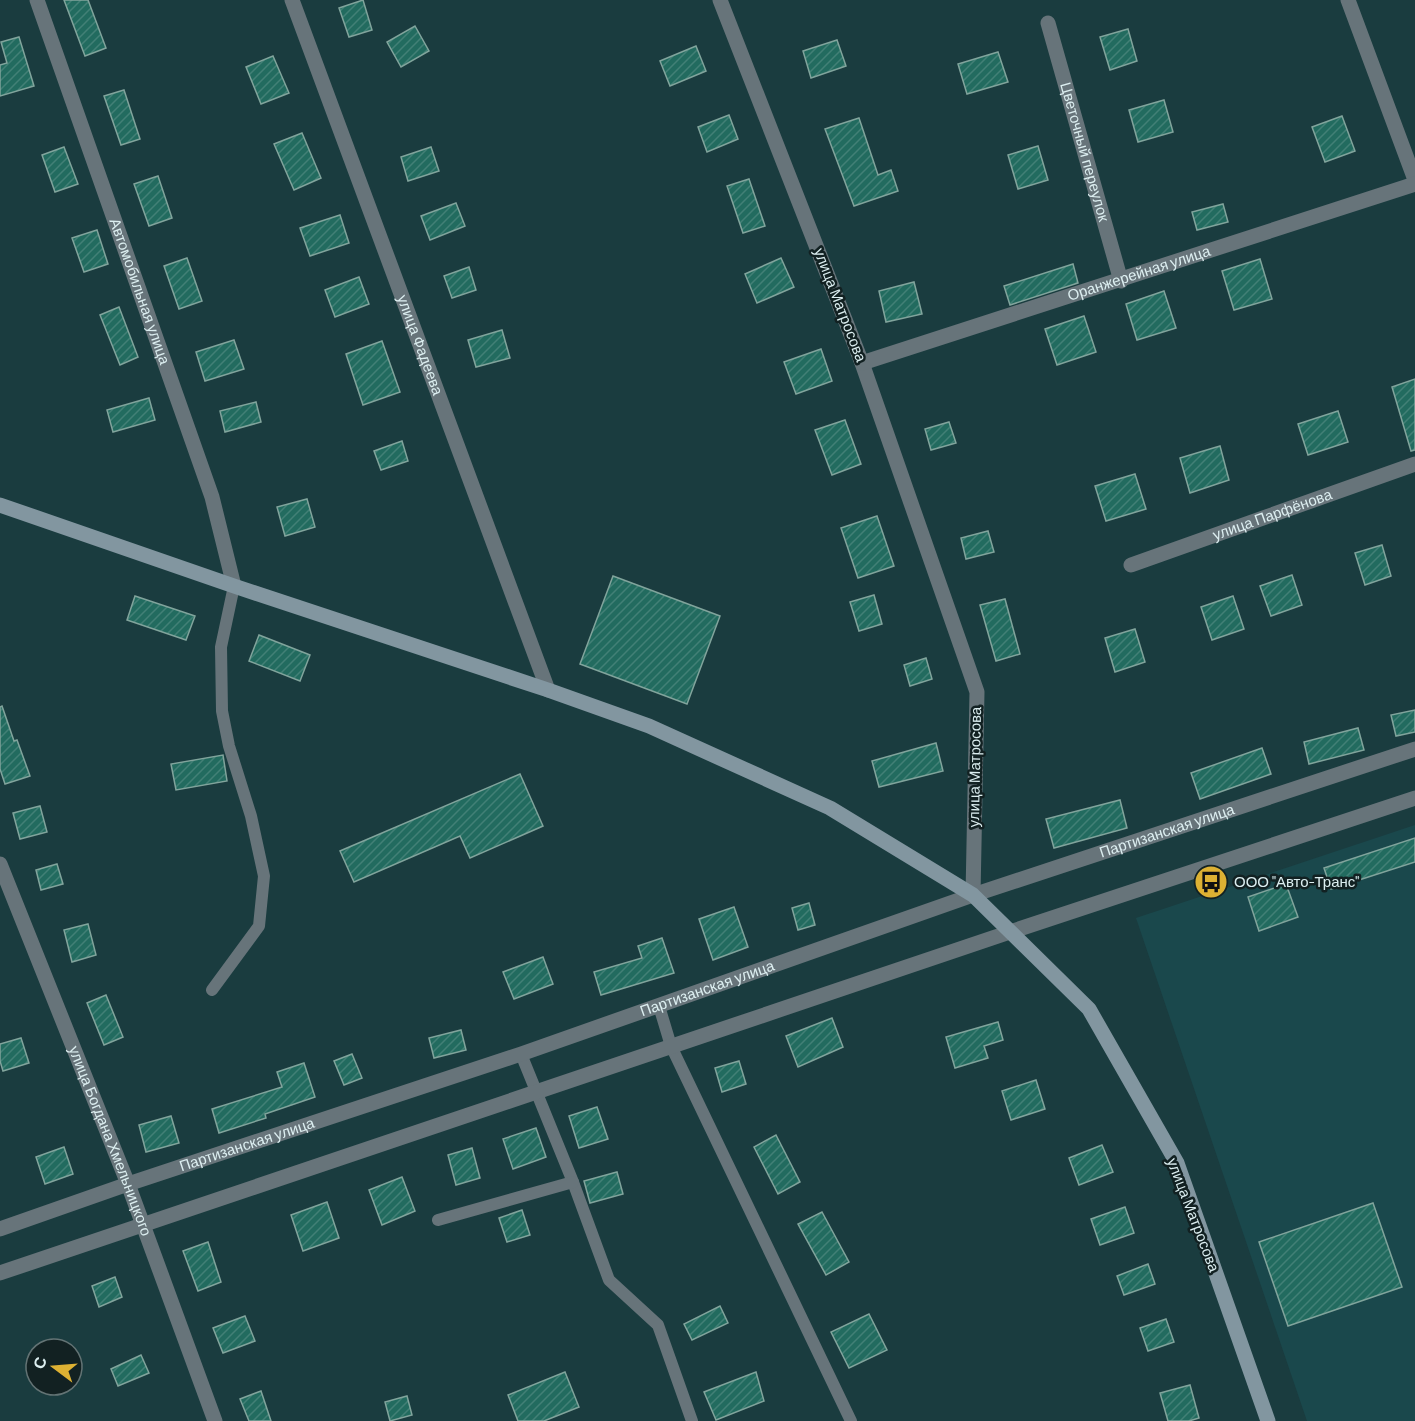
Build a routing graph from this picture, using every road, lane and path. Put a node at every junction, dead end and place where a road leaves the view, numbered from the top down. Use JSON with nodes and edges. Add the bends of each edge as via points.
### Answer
{"nodes":[{"id":1,"x":37,"y":0,"type":"edge"},
{"id":2,"x":292,"y":0,"type":"edge"},
{"id":3,"x":720,"y":0,"type":"edge"},
{"id":4,"x":1348,"y":0,"type":"edge"},
{"id":5,"x":1048,"y":23,"type":"dead end"},
{"id":6,"x":1415,"y":182,"type":"edge"},
{"id":7,"x":1121,"y":281,"type":"junction"},
{"id":8,"x":862,"y":363,"type":"junction"},
{"id":9,"x":1415,"y":464,"type":"edge"},
{"id":10,"x":0,"y":505,"type":"edge"},
{"id":11,"x":1131,"y":565,"type":"dead end"},
{"id":12,"x":234,"y":586,"type":"junction"},
{"id":13,"x":548,"y":690,"type":"junction"},
{"id":14,"x":1415,"y":749,"type":"edge"},
{"id":15,"x":1415,"y":798,"type":"edge"},
{"id":16,"x":0,"y":864,"type":"edge"},
{"id":17,"x":973,"y":895,"type":"junction"},
{"id":18,"x":1010,"y":932,"type":"junction"},
{"id":19,"x":212,"y":990,"type":"dead end"},
{"id":20,"x":659,"y":1006,"type":"junction"},
{"id":21,"x":671,"y":1046,"type":"junction"},
{"id":22,"x":521,"y":1054,"type":"junction"},
{"id":23,"x":535,"y":1092,"type":"junction"},
{"id":24,"x":573,"y":1182,"type":"junction"},
{"id":25,"x":128,"y":1184,"type":"junction"},
{"id":26,"x":438,"y":1220,"type":"dead end"},
{"id":27,"x":142,"y":1224,"type":"junction"},
{"id":28,"x":0,"y":1229,"type":"edge"},
{"id":29,"x":0,"y":1273,"type":"edge"},
{"id":30,"x":215,"y":1421,"type":"edge"},
{"id":31,"x":692,"y":1421,"type":"edge"},
{"id":32,"x":851,"y":1421,"type":"edge"},
{"id":33,"x":1268,"y":1421,"type":"edge"}],
"edges":[{"from":1,"to":12,"type":"street","name":"Автомобильная улица","via":[[212,497]]},
{"from":2,"to":13,"type":"street","name":"улица Фадеева"},
{"from":3,"to":8,"type":"street","name":"улица Матросова"},
{"from":4,"to":6,"type":"street"},
{"from":5,"to":7,"type":"street","name":"Цветочный переулок"},
{"from":6,"to":7,"type":"street","name":"Оранжерейная улица"},
{"from":7,"to":8,"type":"street","name":"Оранжерейная улица"},
{"from":8,"to":17,"type":"street","name":"улица Матросова","via":[[977,692]]},
{"from":9,"to":11,"type":"street","name":"улица Парфёнова"},
{"from":10,"to":12,"type":"main road"},
{"from":12,"to":13,"type":"main road"},
{"from":12,"to":19,"type":"lane","via":[[221,647],[222,711],[264,876],[259,926]]},
{"from":13,"to":17,"type":"main road","via":[[649,726],[830,808]]},
{"from":14,"to":17,"type":"street","name":"Партизанская улица"},
{"from":15,"to":18,"type":"street"},
{"from":16,"to":25,"type":"street","name":"улица Богдана Хмельницкого"},
{"from":17,"to":18,"type":"main road","name":"улица Матросова"},
{"from":17,"to":20,"type":"street","name":"Партизанская улица"},
{"from":18,"to":21,"type":"street"},
{"from":18,"to":33,"type":"main road","name":"улица Матросова","via":[[1089,1009],[1177,1163]]},
{"from":20,"to":21,"type":"lane"},
{"from":20,"to":22,"type":"street","name":"Партизанская улица"},
{"from":21,"to":23,"type":"street"},
{"from":21,"to":32,"type":"lane"},
{"from":22,"to":23,"type":"lane"},
{"from":22,"to":25,"type":"street","name":"Партизанская улица"},
{"from":23,"to":24,"type":"lane"},
{"from":23,"to":27,"type":"street"},
{"from":24,"to":26,"type":"lane"},
{"from":24,"to":31,"type":"lane","via":[[609,1280],[658,1325]]},
{"from":25,"to":27,"type":"street","name":"улица Богдана Хмельницкого"},
{"from":25,"to":28,"type":"street","name":"Партизанская улица"},
{"from":27,"to":29,"type":"street"},
{"from":27,"to":30,"type":"street","name":"улица Богдана Хмельницкого"}]}
